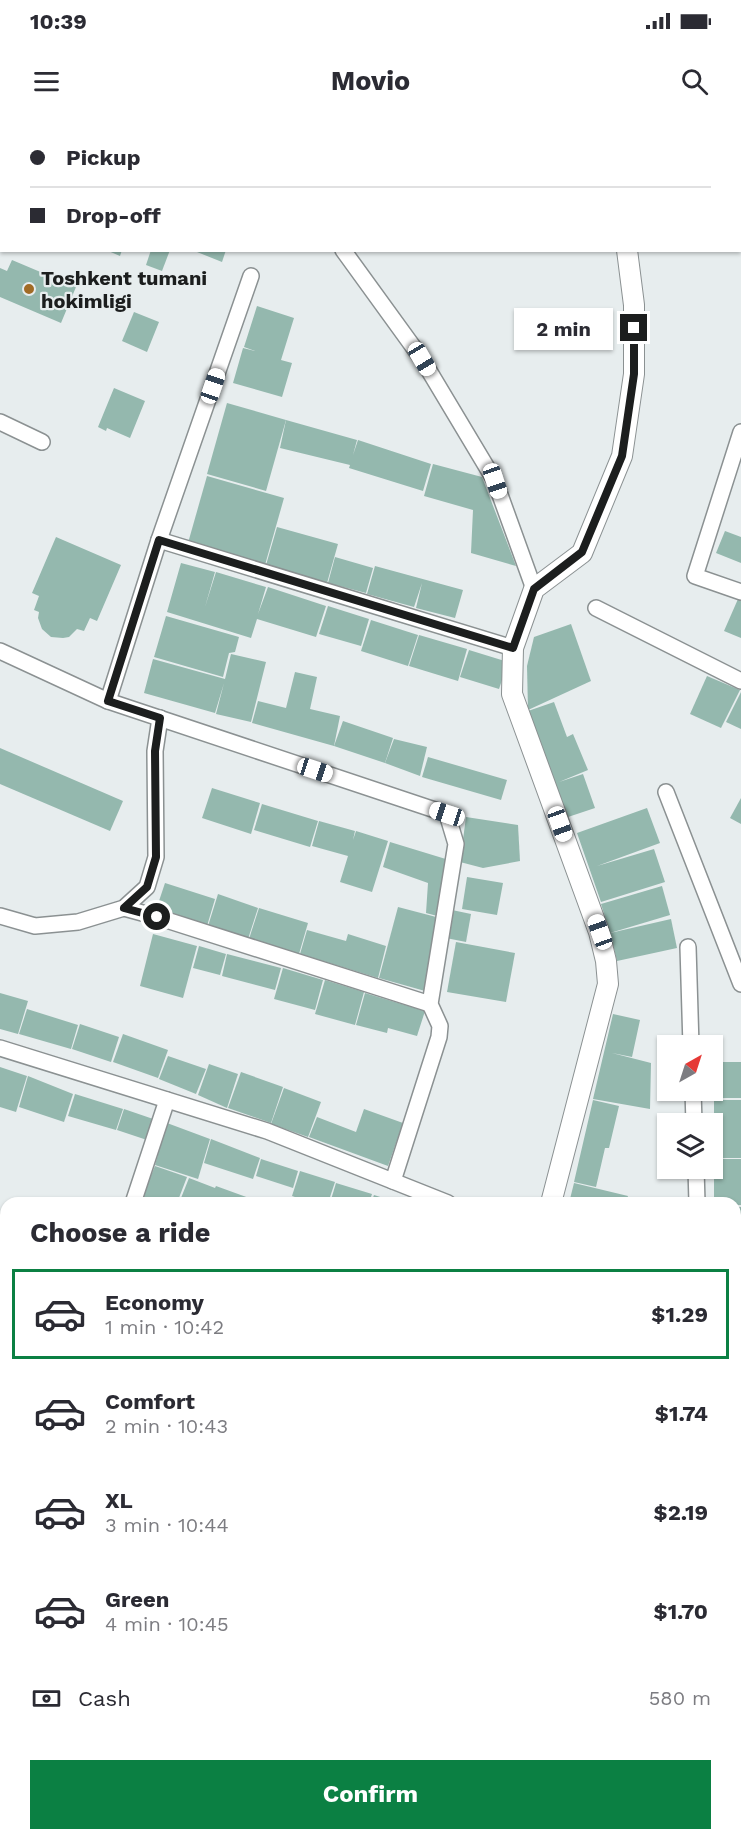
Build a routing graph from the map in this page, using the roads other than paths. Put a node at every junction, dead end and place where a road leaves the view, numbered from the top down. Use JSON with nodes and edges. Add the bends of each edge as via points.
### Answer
{"nodes":[{"id":1,"x":344,"y":252,"type":"edge"},
{"id":2,"x":627,"y":252,"type":"edge"},
{"id":3,"x":251,"y":276,"type":"dead end"},
{"id":4,"x":0,"y":422,"type":"edge"},
{"id":5,"x":741,"y":432,"type":"edge"},
{"id":6,"x":42,"y":442,"type":"dead end"},
{"id":7,"x":159,"y":540,"type":"junction"},
{"id":8,"x":534,"y":589,"type":"junction"},
{"id":9,"x":741,"y":592,"type":"edge"},
{"id":10,"x":596,"y":609,"type":"dead end"},
{"id":11,"x":513,"y":648,"type":"junction"},
{"id":12,"x":0,"y":651,"type":"edge"},
{"id":13,"x":741,"y":681,"type":"edge"},
{"id":14,"x":108,"y":701,"type":"junction"},
{"id":15,"x":160,"y":718,"type":"junction"},
{"id":16,"x":666,"y":792,"type":"dead end"},
{"id":17,"x":124,"y":908,"type":"junction"},
{"id":18,"x":0,"y":916,"type":"edge"},
{"id":19,"x":688,"y":947,"type":"dead end"},
{"id":20,"x":741,"y":984,"type":"edge"},
{"id":21,"x":430,"y":1004,"type":"junction"},
{"id":22,"x":692,"y":1035,"type":"edge"},
{"id":23,"x":0,"y":1048,"type":"edge"},
{"id":24,"x":167,"y":1100,"type":"junction"},
{"id":25,"x":696,"y":1179,"type":"edge"},
{"id":26,"x":393,"y":1181,"type":"junction"},
{"id":27,"x":135,"y":1197,"type":"edge"},
{"id":28,"x":433,"y":1197,"type":"edge"},
{"id":29,"x":553,"y":1197,"type":"edge"},
{"id":30,"x":697,"y":1197,"type":"edge"}],
"edges":[{"from":1,"to":8,"type":"street","via":[[422,359],[495,481]]},
{"from":2,"to":8,"type":"street","via":[[634,305],[634,374],[622,456],[582,552]]},
{"from":3,"to":7,"type":"street"},
{"from":4,"to":6,"type":"street"},
{"from":5,"to":9,"type":"street","via":[[695,576]]},
{"from":7,"to":11,"type":"street"},
{"from":7,"to":14,"type":"street"},
{"from":8,"to":11,"type":"street"},
{"from":10,"to":13,"type":"street"},
{"from":11,"to":29,"type":"street","via":[[512,694],[600,932],[608,984]]},
{"from":12,"to":14,"type":"street"},
{"from":14,"to":15,"type":"street"},
{"from":15,"to":17,"type":"street","via":[[155,751],[156,857],[147,887]]},
{"from":15,"to":21,"type":"street","via":[[447,814],[456,844]]},
{"from":16,"to":20,"type":"street"},
{"from":17,"to":18,"type":"street","via":[[78,922],[35,926]]},
{"from":17,"to":21,"type":"street"},
{"from":19,"to":22,"type":"street"},
{"from":21,"to":26,"type":"street","via":[[440,1026],[439,1037]]},
{"from":23,"to":24,"type":"street"},
{"from":24,"to":26,"type":"street","via":[[267,1131]]},
{"from":24,"to":27,"type":"street"},
{"from":25,"to":30,"type":"street"},
{"from":26,"to":28,"type":"street"}]}
